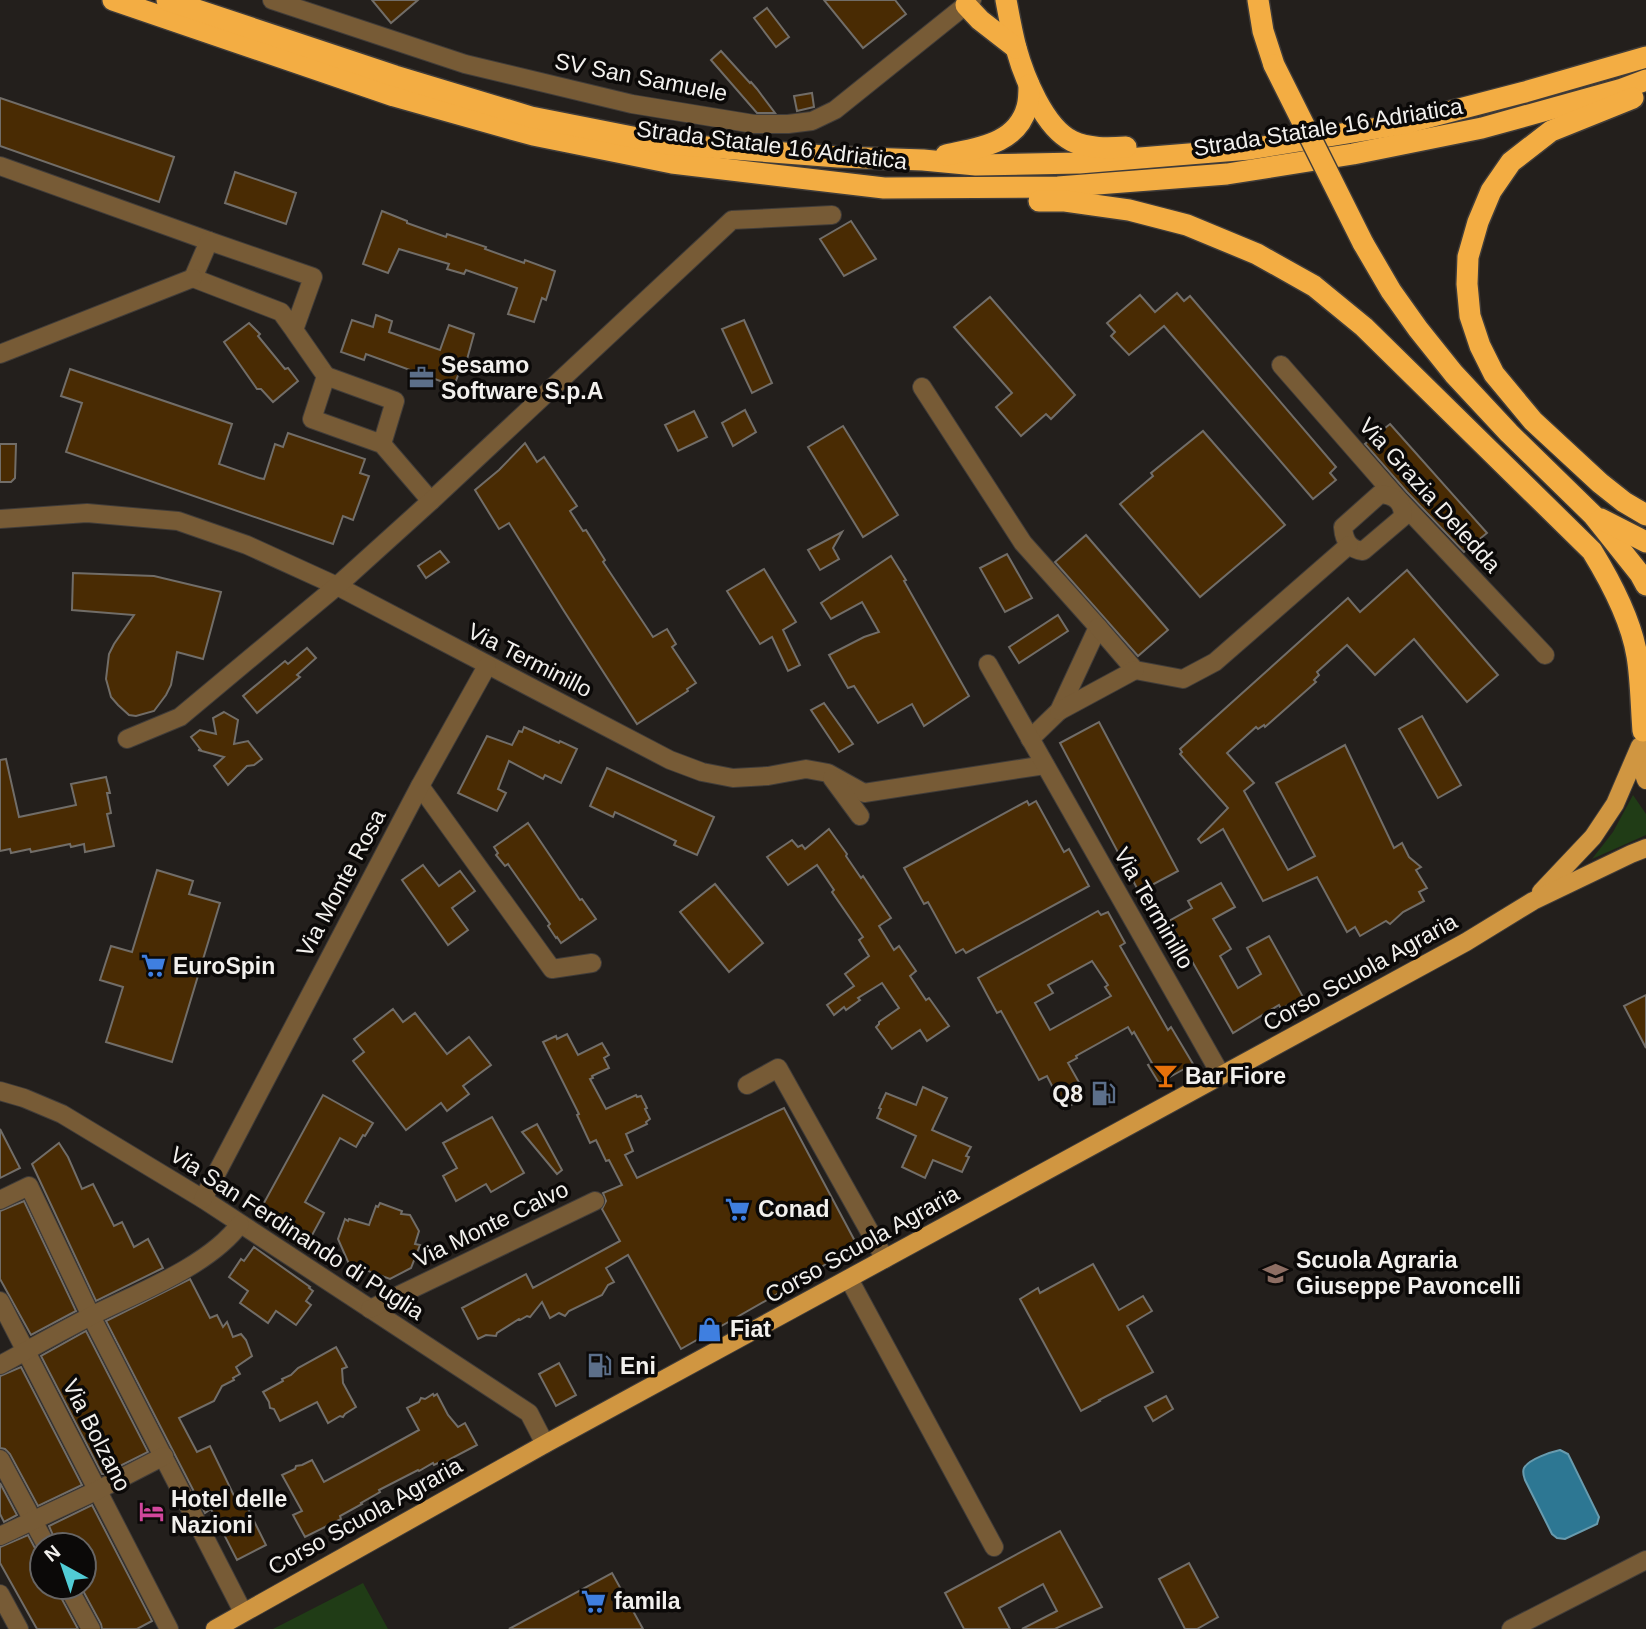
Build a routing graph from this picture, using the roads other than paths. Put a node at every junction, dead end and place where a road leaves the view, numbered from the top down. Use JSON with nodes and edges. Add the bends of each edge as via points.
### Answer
{"nodes":[{"id":1,"x":113,"y":0,"type":"edge"},
{"id":2,"x":167,"y":0,"type":"edge"},
{"id":3,"x":272,"y":0,"type":"edge"},
{"id":4,"x":1006,"y":0,"type":"edge"},
{"id":5,"x":1258,"y":0,"type":"edge"},
{"id":6,"x":969,"y":3,"type":"edge"},
{"id":7,"x":1646,"y":41,"type":"edge"},
{"id":8,"x":1016,"y":48,"type":"junction"},
{"id":9,"x":1646,"y":57,"type":"edge"},
{"id":10,"x":1646,"y":80,"type":"edge"},
{"id":11,"x":1029,"y":85,"type":"junction"},
{"id":12,"x":1646,"y":93,"type":"edge"},
{"id":13,"x":1402,"y":124,"type":"junction"},
{"id":14,"x":1250,"y":149,"type":"junction"},
{"id":15,"x":923,"y":160,"type":"junction"},
{"id":16,"x":0,"y":166,"type":"edge"},
{"id":17,"x":884,"y":188,"type":"junction"},
{"id":18,"x":832,"y":215,"type":"dead end"},
{"id":19,"x":209,"y":241,"type":"junction"},
{"id":20,"x":193,"y":278,"type":"junction"},
{"id":21,"x":294,"y":330,"type":"junction"},
{"id":22,"x":0,"y":354,"type":"edge"},
{"id":23,"x":1281,"y":365,"type":"dead end"},
{"id":24,"x":326,"y":376,"type":"junction"},
{"id":25,"x":922,"y":387,"type":"dead end"},
{"id":26,"x":382,"y":444,"type":"junction"},
{"id":27,"x":1399,"y":500,"type":"junction"},
{"id":28,"x":431,"y":501,"type":"junction"},
{"id":29,"x":1593,"y":515,"type":"junction"},
{"id":30,"x":1646,"y":515,"type":"edge"},
{"id":31,"x":0,"y":519,"type":"edge"},
{"id":32,"x":1646,"y":542,"type":"edge"},
{"id":33,"x":1349,"y":545,"type":"junction"},
{"id":34,"x":1646,"y":585,"type":"edge"},
{"id":35,"x":337,"y":586,"type":"junction"},
{"id":36,"x":1098,"y":627,"type":"junction"},
{"id":37,"x":1545,"y":655,"type":"dead end"},
{"id":38,"x":988,"y":664,"type":"dead end"},
{"id":39,"x":487,"y":666,"type":"junction"},
{"id":40,"x":1135,"y":670,"type":"junction"},
{"id":41,"x":1059,"y":711,"type":"junction"},
{"id":42,"x":1643,"y":733,"type":"edge"},
{"id":43,"x":127,"y":739,"type":"dead end"},
{"id":44,"x":1030,"y":739,"type":"junction"},
{"id":45,"x":1045,"y":765,"type":"junction"},
{"id":46,"x":828,"y":773,"type":"junction"},
{"id":47,"x":1646,"y":780,"type":"edge"},
{"id":48,"x":420,"y":786,"type":"junction"},
{"id":49,"x":860,"y":816,"type":"dead end"},
{"id":50,"x":1646,"y":848,"type":"edge"},
{"id":51,"x":1533,"y":901,"type":"junction"},
{"id":52,"x":592,"y":963,"type":"dead end"},
{"id":53,"x":1221,"y":1075,"type":"junction"},
{"id":54,"x":747,"y":1085,"type":"dead end"},
{"id":55,"x":0,"y":1091,"type":"edge"},
{"id":56,"x":203,"y":1199,"type":"junction"},
{"id":57,"x":0,"y":1200,"type":"edge"},
{"id":58,"x":595,"y":1201,"type":"dead end"},
{"id":59,"x":240,"y":1224,"type":"junction"},
{"id":60,"x":885,"y":1259,"type":"junction"},
{"id":61,"x":849,"y":1279,"type":"junction"},
{"id":62,"x":0,"y":1301,"type":"edge"},
{"id":63,"x":370,"y":1309,"type":"junction"},
{"id":64,"x":91,"y":1316,"type":"junction"},
{"id":65,"x":26,"y":1351,"type":"junction"},
{"id":66,"x":0,"y":1365,"type":"edge"},
{"id":67,"x":545,"y":1444,"type":"junction"},
{"id":68,"x":164,"y":1456,"type":"junction"},
{"id":69,"x":0,"y":1459,"type":"edge"},
{"id":70,"x":98,"y":1490,"type":"junction"},
{"id":71,"x":33,"y":1521,"type":"junction"},
{"id":72,"x":38,"y":1531,"type":"edge"},
{"id":73,"x":0,"y":1536,"type":"edge"},
{"id":74,"x":995,"y":1547,"type":"dead end"},
{"id":75,"x":1646,"y":1560,"type":"edge"},
{"id":76,"x":0,"y":1594,"type":"edge"},
{"id":77,"x":76,"y":1601,"type":"edge"},
{"id":78,"x":243,"y":1612,"type":"junction"},
{"id":79,"x":19,"y":1629,"type":"edge"},
{"id":80,"x":91,"y":1629,"type":"edge"},
{"id":81,"x":169,"y":1629,"type":"edge"},
{"id":82,"x":215,"y":1629,"type":"edge"},
{"id":83,"x":1511,"y":1629,"type":"edge"}],
"edges":[{"from":1,"to":17,"type":"highway","name":"Strada Statale 16 Adriatica","via":[[394,96],[533,135],[672,163]]},
{"from":2,"to":15,"type":"highway","name":"Strada Statale 16 Adriatica","via":[[531,117],[668,144]]},
{"from":3,"to":6,"type":"street","name":"SV San Samuele","via":[[477,68],[632,104],[754,124],[812,121],[835,110]]},
{"from":4,"to":8,"type":"highway"},
{"from":5,"to":29,"type":"highway","bridge":true,"via":[[1274,65],[1391,291],[1454,374]]},
{"from":6,"to":8,"type":"highway","via":[[980,20]]},
{"from":7,"to":13,"type":"highway","via":[[1603,59],[1490,90]]},
{"from":8,"to":11,"type":"highway"},
{"from":9,"to":13,"type":"highway","name":"Strada Statale 16 Adriatica"},
{"from":10,"to":17,"type":"highway","name":"Strada Statale 16 Adriatica","via":[[1482,128],[1227,174],[1058,187]]},
{"from":11,"to":14,"type":"highway","via":[[1048,118],[1073,142],[1106,148],[1218,141]]},
{"from":11,"to":15,"type":"highway","via":[[1028,106],[1019,126],[1002,141]]},
{"from":12,"to":30,"type":"highway","via":[[1551,131],[1511,162],[1491,191],[1478,222],[1468,257],[1467,284],[1470,316],[1494,374],[1534,421],[1600,484]]},
{"from":13,"to":14,"type":"highway","name":"Strada Statale 16 Adriatica"},
{"from":14,"to":15,"type":"highway","name":"Strada Statale 16 Adriatica","via":[[1079,163],[976,165]]},
{"from":16,"to":19,"type":"street"},
{"from":17,"to":42,"type":"highway","via":[[956,201],[1065,201],[1129,210],[1187,225],[1257,254],[1314,286],[1364,327],[1592,551],[1623,609],[1637,654]]},
{"from":18,"to":28,"type":"street","via":[[733,220]]},
{"from":19,"to":20,"type":"street"},
{"from":19,"to":21,"type":"street","via":[[313,277]]},
{"from":20,"to":21,"type":"street","via":[[281,312]]},
{"from":20,"to":22,"type":"street"},
{"from":21,"to":24,"type":"street"},
{"from":23,"to":27,"type":"street","name":"Via Grazia Deledda"},
{"from":24,"to":26,"type":"street","via":[[395,401]]},
{"from":24,"to":26,"type":"street","via":[[312,419]]},
{"from":25,"to":36,"type":"street","via":[[1023,543]]},
{"from":26,"to":28,"type":"street"},
{"from":27,"to":33,"type":"street","via":[[1403,517],[1363,551]]},
{"from":27,"to":33,"type":"street","via":[[1380,494],[1343,527]]},
{"from":27,"to":37,"type":"street","name":"Via Grazia Deledda"},
{"from":28,"to":35,"type":"street"},
{"from":29,"to":32,"type":"highway"},
{"from":29,"to":34,"type":"highway"},
{"from":31,"to":35,"type":"street","name":"Via Terminillo","via":[[87,513],[178,521],[247,545]]},
{"from":33,"to":40,"type":"street","via":[[1215,662],[1183,679]]},
{"from":35,"to":39,"type":"street","name":"Via Terminillo"},
{"from":35,"to":43,"type":"street","via":[[180,717]]},
{"from":36,"to":40,"type":"street"},
{"from":36,"to":41,"type":"street"},
{"from":38,"to":44,"type":"street","name":"Via Terminillo"},
{"from":39,"to":46,"type":"street","name":"Via Terminillo","via":[[686,767],[733,778],[806,769]]},
{"from":39,"to":48,"type":"street","name":"Via Monte Rosa"},
{"from":40,"to":41,"type":"street"},
{"from":41,"to":44,"type":"street"},
{"from":42,"to":47,"type":"main road"},
{"from":42,"to":51,"type":"main road","via":[[1615,804],[1593,837]]},
{"from":44,"to":45,"type":"street","name":"Via Terminillo"},
{"from":45,"to":46,"type":"street","name":"Via Terminillo","via":[[864,793]]},
{"from":45,"to":53,"type":"street","name":"Via Terminillo"},
{"from":46,"to":49,"type":"street"},
{"from":48,"to":52,"type":"street","via":[[552,969]]},
{"from":48,"to":56,"type":"street","name":"Via Monte Rosa"},
{"from":50,"to":51,"type":"main road"},
{"from":51,"to":53,"type":"main road","name":"Corso Scuola Agraria"},
{"from":53,"to":60,"type":"main road","name":"Corso Scuola Agraria"},
{"from":54,"to":60,"type":"street","via":[[778,1068]]},
{"from":55,"to":56,"type":"street","name":"Via San Ferdinando di Puglia","via":[[62,1114]]},
{"from":56,"to":59,"type":"street","name":"Via San Ferdinando di Puglia"},
{"from":57,"to":64,"type":"street","via":[[30,1186]]},
{"from":58,"to":63,"type":"street","name":"Via Monte Calvo"},
{"from":59,"to":63,"type":"street","name":"Via San Ferdinando di Puglia"},
{"from":59,"to":64,"type":"street","via":[[231,1236],[202,1248],[190,1267]]},
{"from":60,"to":61,"type":"main road","name":"Corso Scuola Agraria"},
{"from":61,"to":67,"type":"main road","name":"Corso Scuola Agraria"},
{"from":61,"to":74,"type":"street"},
{"from":62,"to":65,"type":"street","name":"Via Bolzano"},
{"from":63,"to":67,"type":"street","name":"Via San Ferdinando di Puglia","via":[[528,1413]]},
{"from":64,"to":65,"type":"street"},
{"from":64,"to":68,"type":"street"},
{"from":65,"to":66,"type":"street"},
{"from":65,"to":70,"type":"street","name":"Via Bolzano"},
{"from":67,"to":78,"type":"main road","name":"Corso Scuola Agraria"},
{"from":68,"to":70,"type":"street"},
{"from":68,"to":78,"type":"street"},
{"from":69,"to":71,"type":"street"},
{"from":70,"to":71,"type":"street"},
{"from":70,"to":81,"type":"street","name":"Via Bolzano"},
{"from":71,"to":72,"type":"street"},
{"from":71,"to":73,"type":"street"},
{"from":75,"to":83,"type":"street"},
{"from":76,"to":79,"type":"street"},
{"from":77,"to":80,"type":"street"},
{"from":78,"to":82,"type":"main road","name":"Corso Scuola Agraria"}]}
